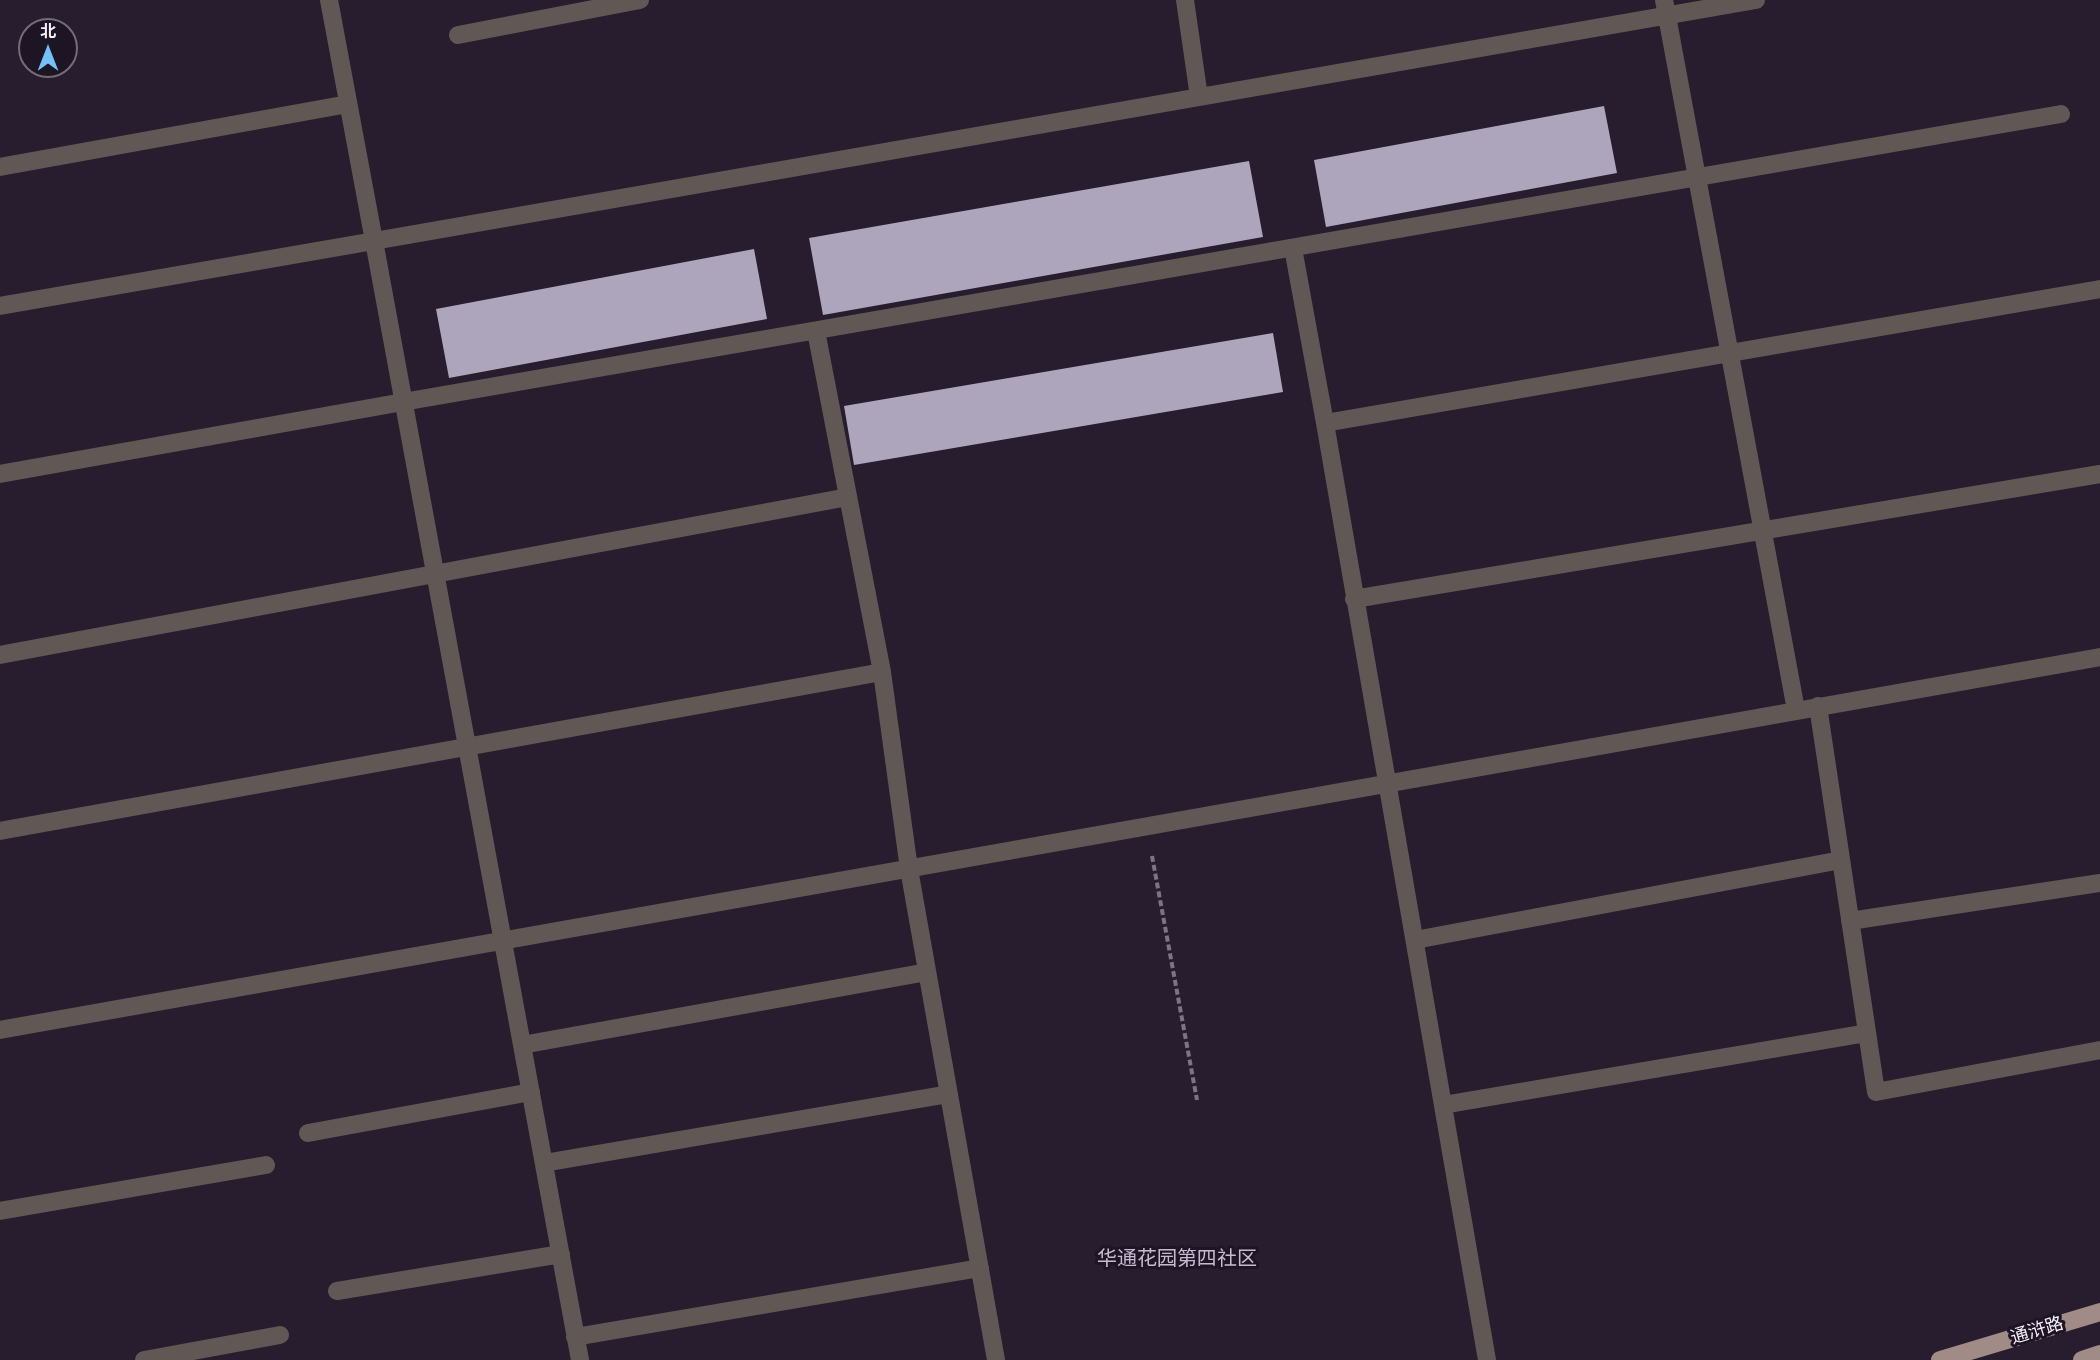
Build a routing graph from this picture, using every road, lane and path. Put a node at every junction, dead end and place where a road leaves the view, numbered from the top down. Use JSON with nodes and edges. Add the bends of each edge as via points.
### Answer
{"nodes":[{"id":1,"x":329,"y":0,"type":"edge"},
{"id":2,"x":640,"y":0,"type":"edge"},
{"id":3,"x":1185,"y":0,"type":"edge"},
{"id":4,"x":1756,"y":0,"type":"edge"},
{"id":5,"x":1666,"y":8,"type":"edge"},
{"id":6,"x":458,"y":35,"type":"dead end"},
{"id":7,"x":1199,"y":97,"type":"junction"},
{"id":8,"x":348,"y":104,"type":"junction"},
{"id":9,"x":2061,"y":114,"type":"dead end"},
{"id":10,"x":0,"y":168,"type":"edge"},
{"id":11,"x":1697,"y":178,"type":"junction"},
{"id":12,"x":374,"y":241,"type":"junction"},
{"id":13,"x":1293,"y":248,"type":"junction"},
{"id":14,"x":2100,"y":289,"type":"edge"},
{"id":15,"x":0,"y":306,"type":"edge"},
{"id":16,"x":816,"y":331,"type":"junction"},
{"id":17,"x":1730,"y":352,"type":"junction"},
{"id":18,"x":404,"y":402,"type":"junction"},
{"id":19,"x":1325,"y":423,"type":"junction"},
{"id":20,"x":0,"y":474,"type":"edge"},
{"id":21,"x":2100,"y":474,"type":"edge"},
{"id":22,"x":848,"y":497,"type":"junction"},
{"id":23,"x":1761,"y":531,"type":"junction"},
{"id":24,"x":436,"y":574,"type":"junction"},
{"id":25,"x":1354,"y":599,"type":"junction"},
{"id":26,"x":0,"y":655,"type":"edge"},
{"id":27,"x":2100,"y":657,"type":"edge"},
{"id":28,"x":882,"y":672,"type":"junction"},
{"id":29,"x":1818,"y":706,"type":"junction"},
{"id":30,"x":1796,"y":710,"type":"junction"},
{"id":31,"x":468,"y":746,"type":"junction"},
{"id":32,"x":1387,"y":783,"type":"junction"},
{"id":33,"x":1146,"y":827,"type":"junction"},
{"id":34,"x":0,"y":831,"type":"edge"},
{"id":35,"x":1841,"y":860,"type":"junction"},
{"id":36,"x":909,"y":869,"type":"junction"},
{"id":37,"x":2100,"y":883,"type":"edge"},
{"id":38,"x":1850,"y":921,"type":"junction"},
{"id":39,"x":504,"y":940,"type":"junction"},
{"id":40,"x":1415,"y":940,"type":"junction"},
{"id":41,"x":927,"y":972,"type":"junction"},
{"id":42,"x":0,"y":1030,"type":"edge"},
{"id":43,"x":1867,"y":1033,"type":"junction"},
{"id":44,"x":522,"y":1045,"type":"junction"},
{"id":45,"x":2100,"y":1050,"type":"edge"},
{"id":46,"x":531,"y":1092,"type":"junction"},
{"id":47,"x":949,"y":1094,"type":"junction"},
{"id":48,"x":1197,"y":1100,"type":"dead end"},
{"id":49,"x":1443,"y":1105,"type":"junction"},
{"id":50,"x":308,"y":1133,"type":"dead end"},
{"id":51,"x":544,"y":1163,"type":"junction"},
{"id":52,"x":266,"y":1165,"type":"dead end"},
{"id":53,"x":0,"y":1210,"type":"edge"},
{"id":54,"x":561,"y":1254,"type":"junction"},
{"id":55,"x":980,"y":1268,"type":"junction"},
{"id":56,"x":338,"y":1291,"type":"dead end"},
{"id":57,"x":2100,"y":1312,"type":"edge"},
{"id":58,"x":280,"y":1335,"type":"dead end"},
{"id":59,"x":575,"y":1337,"type":"junction"},
{"id":60,"x":2100,"y":1354,"type":"edge"},
{"id":61,"x":144,"y":1360,"type":"edge"},
{"id":62,"x":580,"y":1360,"type":"edge"},
{"id":63,"x":996,"y":1360,"type":"edge"},
{"id":64,"x":1487,"y":1360,"type":"edge"},
{"id":65,"x":1940,"y":1360,"type":"edge"},
{"id":66,"x":2082,"y":1360,"type":"edge"}],
"edges":[{"from":1,"to":8,"type":"street"},
{"from":2,"to":6,"type":"street"},
{"from":3,"to":7,"type":"street"},
{"from":4,"to":5,"type":"street"},
{"from":5,"to":7,"type":"street"},
{"from":5,"to":11,"type":"street"},
{"from":7,"to":12,"type":"street"},
{"from":8,"to":10,"type":"street"},
{"from":8,"to":12,"type":"street"},
{"from":9,"to":11,"type":"street"},
{"from":11,"to":13,"type":"street"},
{"from":11,"to":17,"type":"street"},
{"from":12,"to":15,"type":"street"},
{"from":12,"to":18,"type":"street"},
{"from":13,"to":16,"type":"street"},
{"from":13,"to":19,"type":"street"},
{"from":14,"to":17,"type":"street"},
{"from":16,"to":18,"type":"street"},
{"from":16,"to":22,"type":"street"},
{"from":17,"to":19,"type":"street"},
{"from":17,"to":23,"type":"street"},
{"from":18,"to":20,"type":"street"},
{"from":18,"to":24,"type":"street"},
{"from":19,"to":25,"type":"street"},
{"from":21,"to":23,"type":"street"},
{"from":22,"to":24,"type":"street"},
{"from":22,"to":28,"type":"street"},
{"from":23,"to":25,"type":"street"},
{"from":23,"to":30,"type":"street"},
{"from":24,"to":26,"type":"street"},
{"from":24,"to":31,"type":"street"},
{"from":25,"to":32,"type":"street"},
{"from":27,"to":29,"type":"street"},
{"from":28,"to":31,"type":"street"},
{"from":28,"to":36,"type":"street"},
{"from":29,"to":30,"type":"street"},
{"from":29,"to":35,"type":"street"},
{"from":30,"to":32,"type":"street"},
{"from":31,"to":34,"type":"street"},
{"from":31,"to":39,"type":"street"},
{"from":32,"to":33,"type":"street"},
{"from":32,"to":40,"type":"street"},
{"from":33,"to":36,"type":"street"},
{"from":33,"to":48,"type":"path"},
{"from":35,"to":38,"type":"street"},
{"from":35,"to":40,"type":"street"},
{"from":36,"to":39,"type":"street"},
{"from":36,"to":41,"type":"street"},
{"from":37,"to":38,"type":"street"},
{"from":38,"to":43,"type":"street"},
{"from":39,"to":42,"type":"street"},
{"from":39,"to":44,"type":"street"},
{"from":40,"to":49,"type":"street"},
{"from":41,"to":44,"type":"street"},
{"from":41,"to":47,"type":"street"},
{"from":43,"to":45,"type":"street","via":[[1876,1092]]},
{"from":43,"to":49,"type":"street"},
{"from":44,"to":46,"type":"street"},
{"from":46,"to":50,"type":"street"},
{"from":46,"to":51,"type":"street"},
{"from":47,"to":51,"type":"street"},
{"from":47,"to":55,"type":"street"},
{"from":49,"to":64,"type":"street"},
{"from":51,"to":54,"type":"street"},
{"from":52,"to":53,"type":"street"},
{"from":54,"to":56,"type":"street"},
{"from":54,"to":59,"type":"street"},
{"from":55,"to":59,"type":"street"},
{"from":55,"to":63,"type":"street"},
{"from":57,"to":65,"type":"main road","name":"通浒路"},
{"from":58,"to":61,"type":"street"},
{"from":59,"to":62,"type":"street"},
{"from":60,"to":66,"type":"main road"}]}
